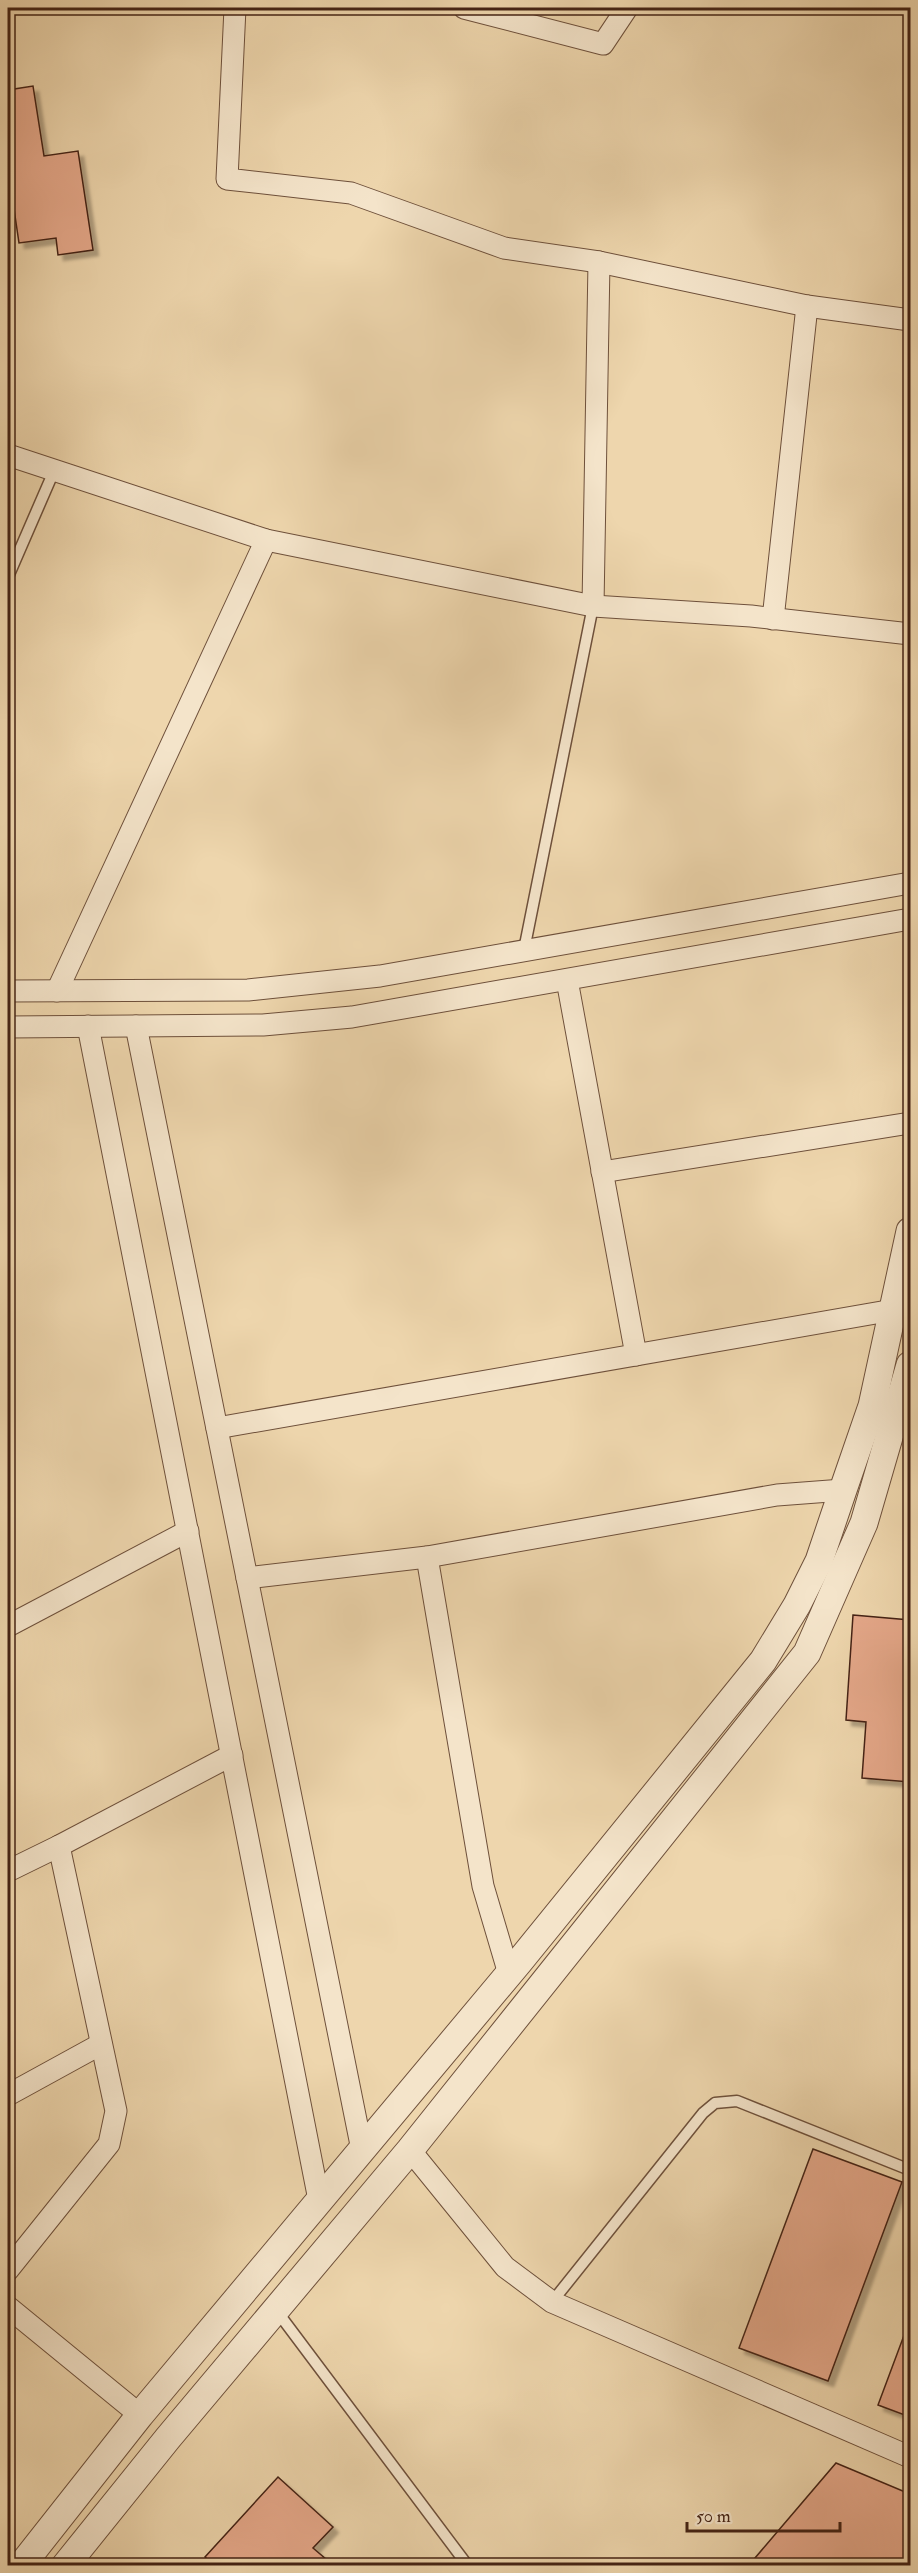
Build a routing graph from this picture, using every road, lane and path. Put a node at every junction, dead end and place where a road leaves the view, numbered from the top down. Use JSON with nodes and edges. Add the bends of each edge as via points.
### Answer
{"nodes":[{"id":1,"x":235,"y":8,"type":"edge"},
{"id":2,"x":464,"y":8,"type":"edge"},
{"id":3,"x":627,"y":8,"type":"edge"},
{"id":4,"x":599,"y":262,"type":"junction"},
{"id":5,"x":807,"y":306,"type":"junction"},
{"id":6,"x":910,"y":320,"type":"edge"},
{"id":7,"x":8,"y":455,"type":"edge"},
{"id":8,"x":54,"y":471,"type":"junction"},
{"id":9,"x":266,"y":540,"type":"junction"},
{"id":10,"x":8,"y":577,"type":"edge"},
{"id":11,"x":593,"y":606,"type":"junction"},
{"id":12,"x":773,"y":619,"type":"junction"},
{"id":13,"x":910,"y":633,"type":"edge"},
{"id":14,"x":910,"y":883,"type":"edge"},
{"id":15,"x":910,"y":919,"type":"edge"},
{"id":16,"x":524,"y":950,"type":"junction"},
{"id":17,"x":567,"y":980,"type":"junction"},
{"id":18,"x":57,"y":991,"type":"junction"},
{"id":19,"x":8,"y":992,"type":"edge"},
{"id":20,"x":88,"y":1026,"type":"junction"},
{"id":21,"x":136,"y":1026,"type":"junction"},
{"id":22,"x":8,"y":1027,"type":"edge"},
{"id":23,"x":910,"y":1123,"type":"edge"},
{"id":24,"x":602,"y":1172,"type":"junction"},
{"id":25,"x":910,"y":1232,"type":"edge"},
{"id":26,"x":893,"y":1310,"type":"junction"},
{"id":27,"x":636,"y":1355,"type":"junction"},
{"id":28,"x":910,"y":1365,"type":"edge"},
{"id":29,"x":217,"y":1428,"type":"junction"},
{"id":30,"x":843,"y":1491,"type":"junction"},
{"id":31,"x":188,"y":1531,"type":"junction"},
{"id":32,"x":427,"y":1557,"type":"junction"},
{"id":33,"x":247,"y":1578,"type":"junction"},
{"id":34,"x":8,"y":1626,"type":"edge"},
{"id":35,"x":232,"y":1755,"type":"junction"},
{"id":36,"x":59,"y":1846,"type":"junction"},
{"id":37,"x":8,"y":1871,"type":"edge"},
{"id":38,"x":509,"y":1974,"type":"junction"},
{"id":39,"x":101,"y":2044,"type":"junction"},
{"id":40,"x":8,"y":2096,"type":"edge"},
{"id":41,"x":362,"y":2150,"type":"junction"},
{"id":42,"x":410,"y":2150,"type":"junction"},
{"id":43,"x":910,"y":2170,"type":"edge"},
{"id":44,"x":320,"y":2200,"type":"junction"},
{"id":45,"x":8,"y":2270,"type":"edge"},
{"id":46,"x":552,"y":2302,"type":"junction"},
{"id":47,"x":8,"y":2307,"type":"edge"},
{"id":48,"x":276,"y":2309,"type":"junction"},
{"id":49,"x":140,"y":2415,"type":"junction"},
{"id":50,"x":910,"y":2457,"type":"edge"},
{"id":51,"x":21,"y":2565,"type":"edge"},
{"id":52,"x":65,"y":2565,"type":"edge"},
{"id":53,"x":468,"y":2565,"type":"edge"}],
"edges":[{"from":1,"to":4,"type":"street","via":[[227,179],[351,193],[504,248]]},
{"from":2,"to":3,"type":"street","via":[[603,44]]},
{"from":4,"to":5,"type":"street"},
{"from":4,"to":11,"type":"street"},
{"from":5,"to":6,"type":"street"},
{"from":5,"to":12,"type":"street"},
{"from":7,"to":8,"type":"street"},
{"from":8,"to":9,"type":"street"},
{"from":8,"to":10,"type":"lane"},
{"from":9,"to":11,"type":"street"},
{"from":9,"to":18,"type":"street"},
{"from":11,"to":12,"type":"street"},
{"from":11,"to":16,"type":"lane"},
{"from":12,"to":13,"type":"street"},
{"from":14,"to":16,"type":"street"},
{"from":15,"to":17,"type":"street"},
{"from":16,"to":18,"type":"street","via":[[380,976],[248,990]]},
{"from":17,"to":21,"type":"street","via":[[352,1017],[263,1025]]},
{"from":17,"to":24,"type":"street"},
{"from":18,"to":19,"type":"street"},
{"from":20,"to":21,"type":"street"},
{"from":20,"to":22,"type":"street"},
{"from":20,"to":31,"type":"street"},
{"from":21,"to":29,"type":"street"},
{"from":23,"to":24,"type":"street"},
{"from":24,"to":27,"type":"street"},
{"from":25,"to":26,"type":"street"},
{"from":26,"to":27,"type":"street"},
{"from":26,"to":30,"type":"street","via":[[872,1406]]},
{"from":27,"to":29,"type":"street"},
{"from":28,"to":42,"type":"street","via":[[864,1523],[807,1653]]},
{"from":29,"to":33,"type":"street"},
{"from":30,"to":32,"type":"street","via":[[777,1495]]},
{"from":30,"to":38,"type":"street","via":[[819,1561],[763,1661]]},
{"from":31,"to":34,"type":"street"},
{"from":31,"to":35,"type":"street"},
{"from":32,"to":33,"type":"street"},
{"from":32,"to":38,"type":"street","via":[[483,1886]]},
{"from":33,"to":41,"type":"street"},
{"from":35,"to":36,"type":"street"},
{"from":35,"to":44,"type":"street"},
{"from":36,"to":37,"type":"street"},
{"from":36,"to":39,"type":"street"},
{"from":38,"to":41,"type":"street"},
{"from":39,"to":40,"type":"street"},
{"from":39,"to":45,"type":"street","via":[[116,2111],[109,2144]]},
{"from":41,"to":44,"type":"street"},
{"from":42,"to":46,"type":"street","via":[[505,2267]]},
{"from":42,"to":48,"type":"street"},
{"from":43,"to":46,"type":"lane","via":[[737,2101],[715,2103]]},
{"from":44,"to":49,"type":"street"},
{"from":46,"to":50,"type":"street"},
{"from":47,"to":49,"type":"street"},
{"from":48,"to":52,"type":"street"},
{"from":48,"to":53,"type":"lane"},
{"from":49,"to":51,"type":"street"}]}
